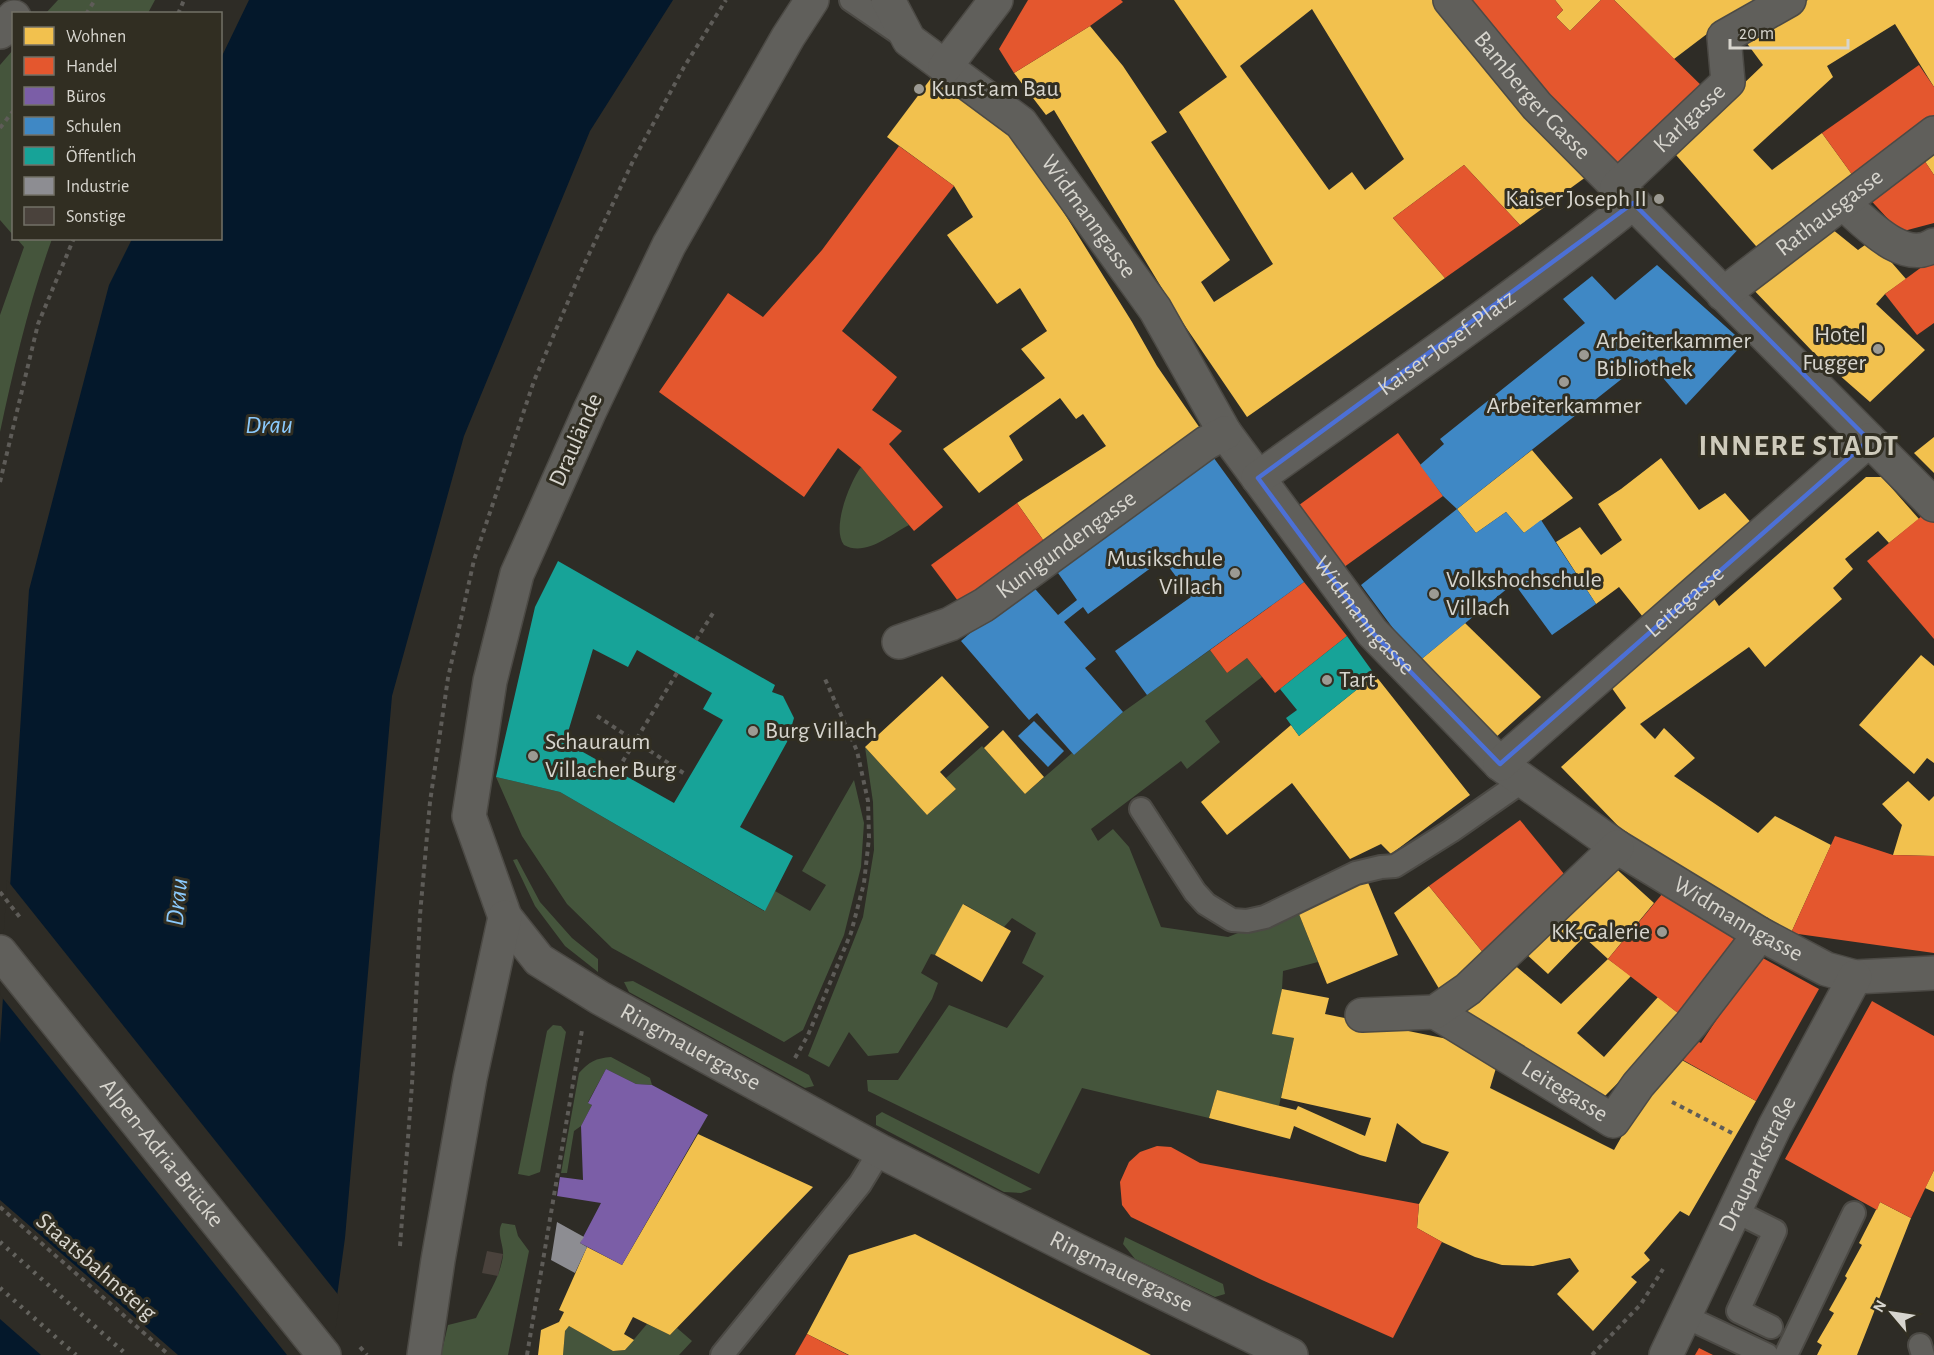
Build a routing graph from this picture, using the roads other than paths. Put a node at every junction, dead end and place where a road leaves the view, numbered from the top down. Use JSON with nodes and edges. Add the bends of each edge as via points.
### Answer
{"nodes":[{"id":1,"x":28,"y":0,"type":"edge"},
{"id":2,"x":812,"y":0,"type":"edge"},
{"id":3,"x":851,"y":0,"type":"edge"},
{"id":4,"x":888,"y":0,"type":"edge"},
{"id":5,"x":996,"y":0,"type":"edge"},
{"id":6,"x":1450,"y":0,"type":"edge"},
{"id":7,"x":1789,"y":0,"type":"edge"},
{"id":8,"x":18,"y":12,"type":"edge"},
{"id":9,"x":12,"y":18,"type":"edge"},
{"id":10,"x":0,"y":32,"type":"edge"},
{"id":11,"x":909,"y":40,"type":"junction"},
{"id":12,"x":945,"y":67,"type":"junction"},
{"id":13,"x":1934,"y":133,"type":"edge"},
{"id":14,"x":1625,"y":195,"type":"junction"},
{"id":15,"x":1843,"y":203,"type":"junction"},
{"id":16,"x":1934,"y":245,"type":"edge"},
{"id":17,"x":1723,"y":294,"type":"junction"},
{"id":18,"x":1225,"y":433,"type":"junction"},
{"id":19,"x":1869,"y":441,"type":"junction"},
{"id":20,"x":1257,"y":478,"type":"junction"},
{"id":21,"x":1934,"y":505,"type":"edge"},
{"id":22,"x":899,"y":642,"type":"dead end"},
{"id":23,"x":1512,"y":772,"type":"junction"},
{"id":24,"x":1141,"y":809,"type":"dead end"},
{"id":25,"x":1617,"y":847,"type":"junction"},
{"id":26,"x":506,"y":917,"type":"junction"},
{"id":27,"x":1760,"y":934,"type":"junction"},
{"id":28,"x":0,"y":952,"type":"edge"},
{"id":29,"x":1934,"y":974,"type":"edge"},
{"id":30,"x":1855,"y":977,"type":"junction"},
{"id":31,"x":1435,"y":1012,"type":"junction"},
{"id":32,"x":1362,"y":1015,"type":"dead end"},
{"id":33,"x":880,"y":1151,"type":"junction"},
{"id":34,"x":1735,"y":1211,"type":"junction"},
{"id":35,"x":1854,"y":1213,"type":"dead end"},
{"id":36,"x":1684,"y":1316,"type":"junction"},
{"id":37,"x":1771,"y":1328,"type":"dead end"},
{"id":38,"x":324,"y":1355,"type":"edge"},
{"id":39,"x":424,"y":1355,"type":"edge"},
{"id":40,"x":722,"y":1355,"type":"edge"},
{"id":41,"x":1291,"y":1355,"type":"edge"},
{"id":42,"x":1666,"y":1355,"type":"edge"},
{"id":43,"x":1767,"y":1355,"type":"edge"},
{"id":44,"x":1786,"y":1355,"type":"edge"}],
"edges":[{"from":1,"to":8,"type":"street"},
{"from":2,"to":26,"type":"street","name":"Draulände","via":[[669,245],[517,574],[490,681],[469,816]]},
{"from":3,"to":11,"type":"lane"},
{"from":4,"to":11,"type":"street"},
{"from":5,"to":12,"type":"street"},
{"from":6,"to":14,"type":"street","name":"Bamberger Gasse","via":[[1537,106]]},
{"from":7,"to":14,"type":"street","name":"Karlgasse","via":[[1724,38],[1728,82]]},
{"from":9,"to":10,"type":"street"},
{"from":11,"to":12,"type":"street","name":"Widmanngasse"},
{"from":12,"to":18,"type":"street","name":"Widmanngasse","via":[[1021,123],[1155,309]]},
{"from":13,"to":15,"type":"street","name":"Rathausgasse"},
{"from":14,"to":17,"type":"street","name":"Bamberger Gasse"},
{"from":14,"to":20,"type":"street","name":"Kaiser-Josef-Platz","via":[[1550,267]]},
{"from":15,"to":16,"type":"street","via":[[1889,243],[1908,250],[1927,250]]},
{"from":15,"to":17,"type":"street","name":"Rathausgasse"},
{"from":17,"to":19,"type":"street","name":"Bamberger Gasse"},
{"from":18,"to":20,"type":"street","name":"Widmanngasse"},
{"from":18,"to":22,"type":"street","name":"Kunigundengasse","via":[[984,605],[950,624]]},
{"from":19,"to":21,"type":"street","name":"Bamberger Gasse"},
{"from":19,"to":23,"type":"street","name":"Leitegasse"},
{"from":20,"to":23,"type":"street","name":"Widmanngasse","via":[[1372,632]]},
{"from":23,"to":24,"type":"lane","via":[[1451,831],[1395,866],[1356,873],[1265,917],[1247,921],[1232,920],[1206,904]]},
{"from":23,"to":25,"type":"street","name":"Widmanngasse"},
{"from":25,"to":27,"type":"street","name":"Widmanngasse"},
{"from":25,"to":31,"type":"street","via":[[1468,989]]},
{"from":26,"to":33,"type":"street","name":"Ringmauergasse","via":[[539,960],[600,998]]},
{"from":26,"to":39,"type":"street","via":[[470,1078]]},
{"from":27,"to":30,"type":"street","name":"Widmanngasse","via":[[1826,969]]},
{"from":27,"to":31,"type":"street","name":"Leitegasse","via":[[1691,1024],[1638,1084],[1613,1121]]},
{"from":28,"to":38,"type":"street","name":"Alpen-Adria-Brücke"},
{"from":29,"to":30,"type":"street","name":"Widmanngasse"},
{"from":30,"to":34,"type":"street","name":"Drauparkstraße"},
{"from":31,"to":32,"type":"street"},
{"from":33,"to":40,"type":"lane","via":[[860,1184]]},
{"from":33,"to":41,"type":"street","name":"Ringmauergasse"},
{"from":34,"to":36,"type":"street","name":"Drauparkstraße"},
{"from":34,"to":37,"type":"lane","via":[[1775,1231],[1738,1311]]},
{"from":35,"to":44,"type":"lane"},
{"from":36,"to":42,"type":"street","name":"Drauparkstraße"},
{"from":36,"to":43,"type":"lane"}]}
